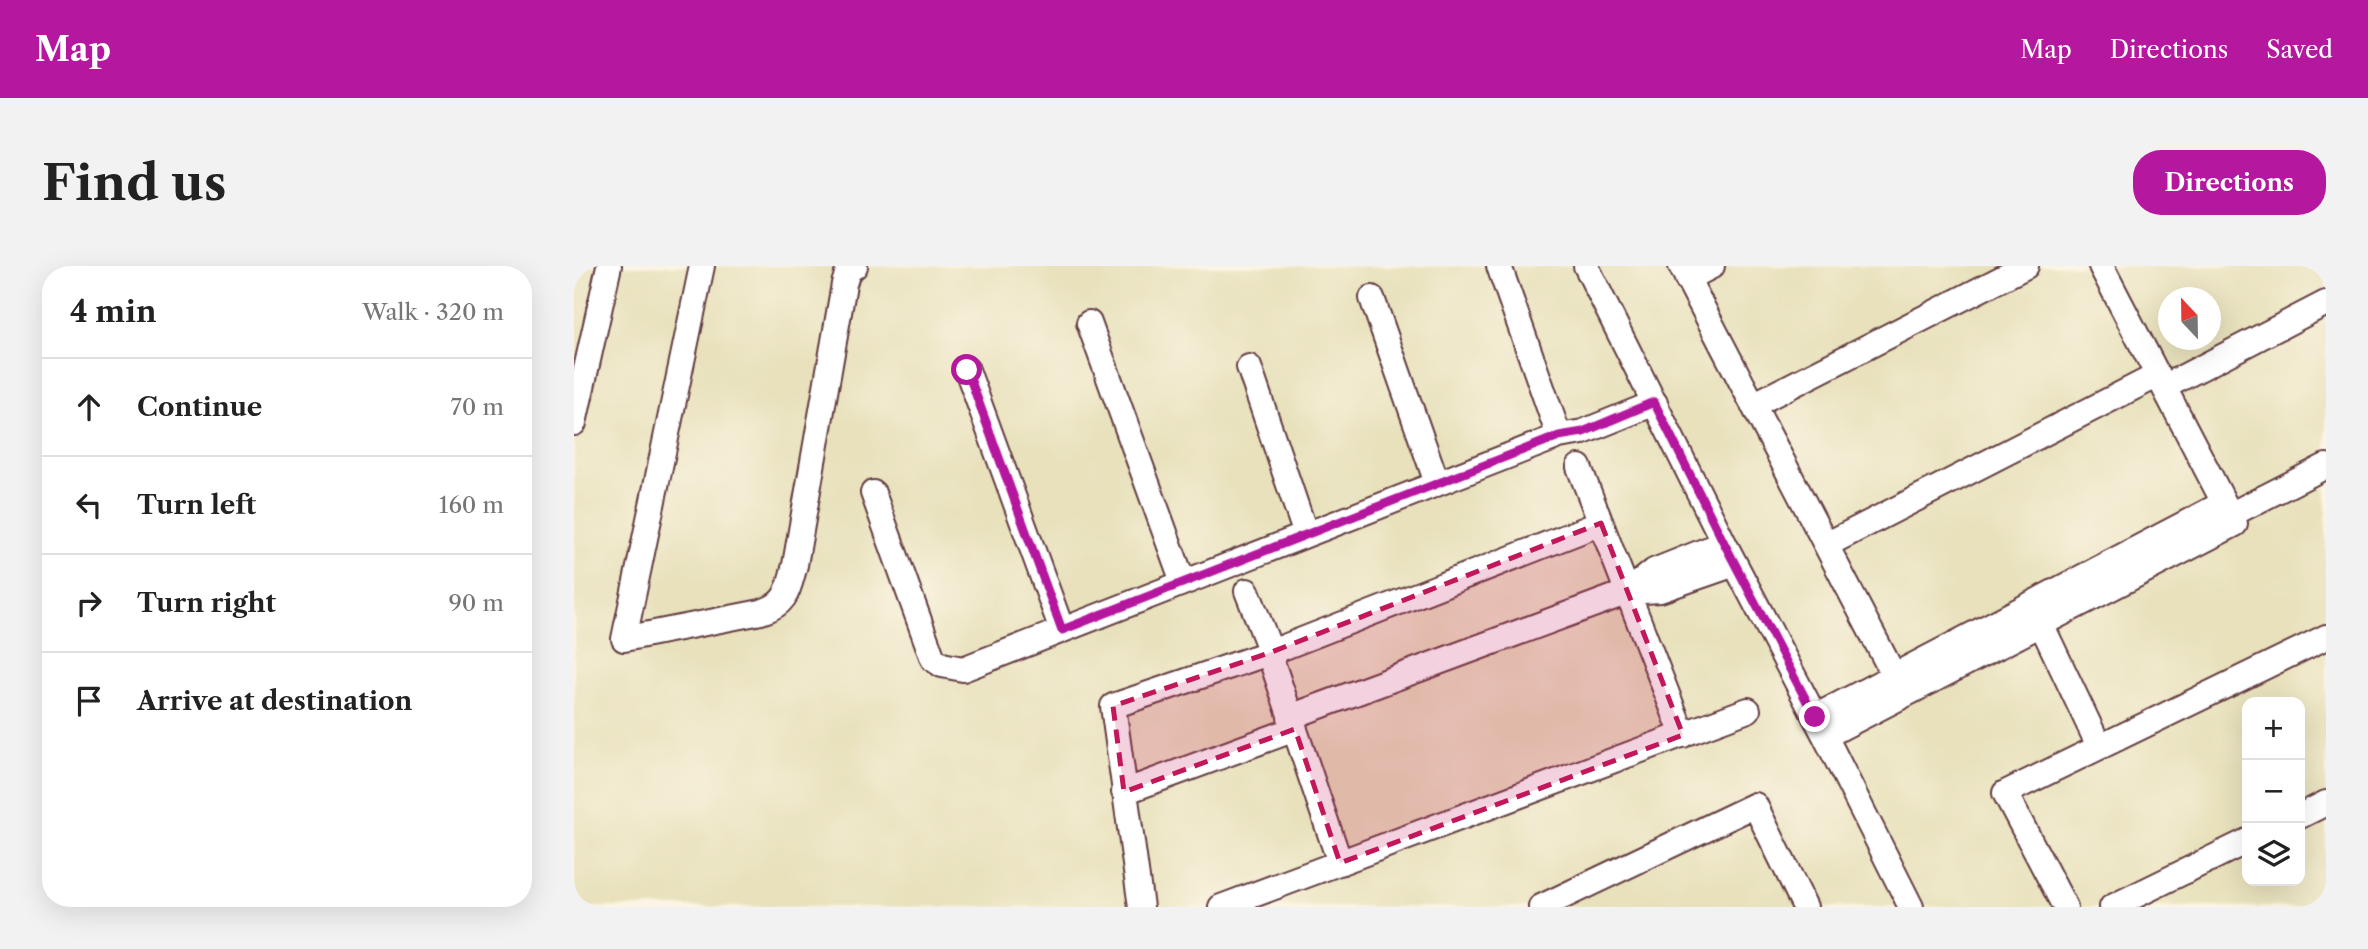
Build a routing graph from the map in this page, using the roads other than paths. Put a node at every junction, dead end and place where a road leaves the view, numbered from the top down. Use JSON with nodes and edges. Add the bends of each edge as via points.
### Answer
{"nodes":[{"id":1,"x":609,"y":266,"type":"edge"},
{"id":2,"x":702,"y":266,"type":"edge"},
{"id":3,"x":1499,"y":266,"type":"edge"},
{"id":4,"x":1586,"y":266,"type":"edge"},
{"id":5,"x":1712,"y":266,"type":"edge"},
{"id":6,"x":2026,"y":266,"type":"edge"},
{"id":7,"x":2101,"y":266,"type":"edge"},
{"id":8,"x":849,"y":268,"type":"edge"},
{"id":9,"x":1684,"y":272,"type":"edge"},
{"id":10,"x":1372,"y":298,"type":"dead end"},
{"id":11,"x":2326,"y":303,"type":"edge"},
{"id":12,"x":1089,"y":323,"type":"dead end"},
{"id":13,"x":1249,"y":367,"type":"dead end"},
{"id":14,"x":967,"y":370,"type":"dead end"},
{"id":15,"x":2161,"y":381,"type":"junction"},
{"id":16,"x":1651,"y":395,"type":"junction"},
{"id":17,"x":1753,"y":405,"type":"junction"},
{"id":18,"x":574,"y":423,"type":"edge"},
{"id":19,"x":1559,"y":436,"type":"junction"},
{"id":20,"x":2326,"y":466,"type":"edge"},
{"id":21,"x":1579,"y":467,"type":"dead end"},
{"id":22,"x":1437,"y":483,"type":"junction"},
{"id":23,"x":873,"y":493,"type":"dead end"},
{"id":24,"x":2229,"y":514,"type":"junction"},
{"id":25,"x":1601,"y":523,"type":"junction"},
{"id":26,"x":1306,"y":535,"type":"junction"},
{"id":27,"x":1826,"y":545,"type":"junction"},
{"id":28,"x":1730,"y":553,"type":"junction"},
{"id":29,"x":1183,"y":582,"type":"junction"},
{"id":30,"x":1247,"y":591,"type":"dead end"},
{"id":31,"x":1628,"y":592,"type":"junction"},
{"id":32,"x":2036,"y":614,"type":"junction"},
{"id":33,"x":1062,"y":630,"type":"junction"},
{"id":34,"x":2326,"y":637,"type":"edge"},
{"id":35,"x":1270,"y":653,"type":"junction"},
{"id":36,"x":1899,"y":685,"type":"junction"},
{"id":37,"x":1748,"y":710,"type":"dead end"},
{"id":38,"x":1292,"y":723,"type":"junction"},
{"id":39,"x":1820,"y":727,"type":"junction"},
{"id":40,"x":1683,"y":734,"type":"junction"},
{"id":41,"x":2099,"y":746,"type":"junction"},
{"id":42,"x":1125,"y":792,"type":"junction"},
{"id":43,"x":2326,"y":803,"type":"edge"},
{"id":44,"x":2305,"y":814,"type":"edge"},
{"id":45,"x":2242,"y":843,"type":"edge"},
{"id":46,"x":1340,"y":863,"type":"junction"},
{"id":47,"x":1141,"y":907,"type":"edge"},
{"id":48,"x":1221,"y":907,"type":"edge"},
{"id":49,"x":1541,"y":907,"type":"edge"},
{"id":50,"x":1805,"y":907,"type":"edge"},
{"id":51,"x":1911,"y":907,"type":"edge"},
{"id":52,"x":2065,"y":907,"type":"edge"},
{"id":53,"x":2112,"y":907,"type":"edge"}],
"edges":[{"from":1,"to":18,"type":"street"},
{"from":2,"to":8,"type":"street","via":[[624,639],[775,608],[783,600],[795,565]]},
{"from":3,"to":19,"type":"street"},
{"from":4,"to":16,"type":"street"},
{"from":5,"to":9,"type":"street"},
{"from":6,"to":17,"type":"street"},
{"from":7,"to":15,"type":"street"},
{"from":9,"to":17,"type":"street"},
{"from":10,"to":22,"type":"street"},
{"from":11,"to":15,"type":"street"},
{"from":12,"to":29,"type":"street"},
{"from":13,"to":26,"type":"street"},
{"from":14,"to":33,"type":"street"},
{"from":15,"to":24,"type":"street"},
{"from":15,"to":27,"type":"street"},
{"from":16,"to":19,"type":"street","via":[[1576,418]]},
{"from":16,"to":28,"type":"street"},
{"from":17,"to":27,"type":"street"},
{"from":19,"to":22,"type":"street"},
{"from":20,"to":24,"type":"street"},
{"from":21,"to":25,"type":"street"},
{"from":22,"to":26,"type":"street"},
{"from":23,"to":33,"type":"street","via":[[933,659],[963,668]]},
{"from":24,"to":32,"type":"street"},
{"from":25,"to":31,"type":"street"},
{"from":25,"to":35,"type":"street"},
{"from":26,"to":29,"type":"street"},
{"from":27,"to":36,"type":"street"},
{"from":28,"to":31,"type":"street","via":[[1654,571]]},
{"from":28,"to":39,"type":"street"},
{"from":29,"to":33,"type":"street"},
{"from":30,"to":35,"type":"street"},
{"from":31,"to":38,"type":"street"},
{"from":31,"to":40,"type":"street"},
{"from":32,"to":36,"type":"street"},
{"from":32,"to":41,"type":"street"},
{"from":34,"to":41,"type":"street"},
{"from":35,"to":38,"type":"street"},
{"from":35,"to":42,"type":"street","via":[[1113,706]]},
{"from":36,"to":39,"type":"street"},
{"from":37,"to":40,"type":"street"},
{"from":38,"to":42,"type":"street"},
{"from":38,"to":46,"type":"street"},
{"from":39,"to":51,"type":"street"},
{"from":40,"to":46,"type":"street"},
{"from":41,"to":52,"type":"street","via":[[2005,793]]},
{"from":42,"to":47,"type":"street"},
{"from":43,"to":44,"type":"street"},
{"from":45,"to":53,"type":"street"},
{"from":46,"to":48,"type":"street"},
{"from":49,"to":50,"type":"street","via":[[1755,805]]}]}
